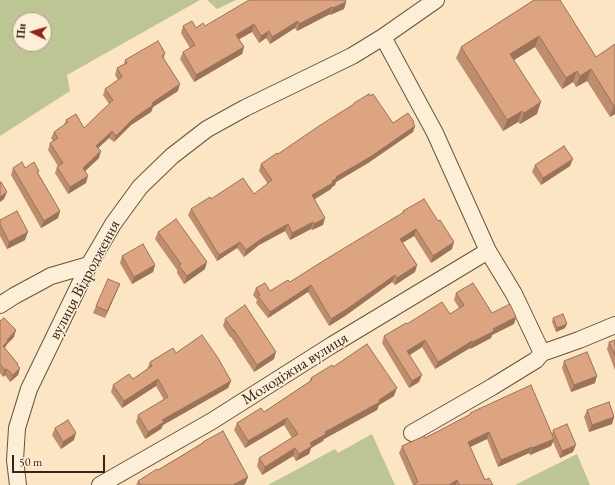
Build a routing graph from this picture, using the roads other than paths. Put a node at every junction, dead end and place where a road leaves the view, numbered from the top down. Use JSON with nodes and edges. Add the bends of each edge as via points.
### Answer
{"nodes":[{"id":1,"x":436,"y":0,"type":"edge"},
{"id":2,"x":383,"y":37,"type":"junction"},
{"id":3,"x":488,"y":251,"type":"junction"},
{"id":4,"x":89,"y":265,"type":"junction"},
{"id":5,"x":0,"y":306,"type":"edge"},
{"id":6,"x":615,"y":324,"type":"edge"},
{"id":7,"x":542,"y":353,"type":"junction"},
{"id":8,"x":412,"y":433,"type":"dead end"},
{"id":9,"x":18,"y":485,"type":"edge"},
{"id":10,"x":100,"y":485,"type":"edge"}],
"edges":[{"from":1,"to":2,"type":"street","name":"вулиця Відродження"},
{"from":2,"to":3,"type":"street","via":[[435,132]]},
{"from":2,"to":4,"type":"street","name":"вулиця Відродження","via":[[352,56],[207,129],[172,156],[140,187],[113,224]]},
{"from":3,"to":7,"type":"street","via":[[514,294]]},
{"from":3,"to":10,"type":"street","name":"Молодіжна вулиця","via":[[212,421]]},
{"from":4,"to":5,"type":"street","via":[[51,276]]},
{"from":4,"to":9,"type":"street","name":"вулиця Відродження","via":[[29,389],[17,428],[15,460]]},
{"from":6,"to":7,"type":"street"},
{"from":7,"to":8,"type":"street","via":[[536,360]]}]}
